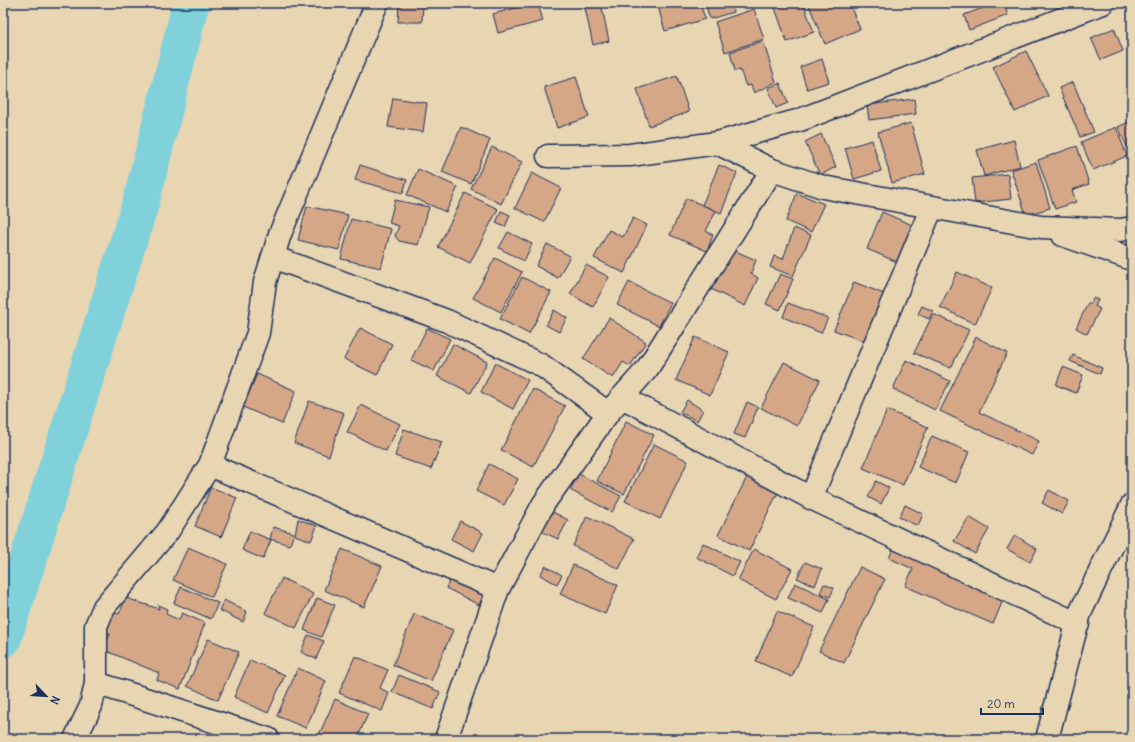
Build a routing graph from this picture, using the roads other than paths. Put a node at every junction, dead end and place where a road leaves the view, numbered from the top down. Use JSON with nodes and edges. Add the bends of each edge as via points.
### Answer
{"nodes":[{"id":1,"x":377,"y":3,"type":"edge"},
{"id":2,"x":1103,"y":3,"type":"edge"},
{"id":3,"x":717,"y":143,"type":"junction"},
{"id":4,"x":548,"y":156,"type":"dead end"},
{"id":5,"x":772,"y":170,"type":"junction"},
{"id":6,"x":932,"y":207,"type":"junction"},
{"id":7,"x":1041,"y":227,"type":"junction"},
{"id":8,"x":1132,"y":228,"type":"edge"},
{"id":9,"x":273,"y":257,"type":"junction"},
{"id":10,"x":1132,"y":259,"type":"edge"},
{"id":11,"x":622,"y":397,"type":"junction"},
{"id":12,"x":608,"y":413,"type":"junction"},
{"id":13,"x":210,"y":465,"type":"junction"},
{"id":14,"x":811,"y":498,"type":"junction"},
{"id":15,"x":1132,"y":504,"type":"edge"},
{"id":16,"x":498,"y":589,"type":"junction"},
{"id":17,"x":1078,"y":624,"type":"junction"},
{"id":18,"x":96,"y":683,"type":"junction"},
{"id":19,"x":75,"y":739,"type":"edge"},
{"id":20,"x":268,"y":739,"type":"edge"},
{"id":21,"x":446,"y":739,"type":"edge"},
{"id":22,"x":1047,"y":739,"type":"edge"}],
"edges":[{"from":1,"to":9,"type":"street","via":[[280,234]]},
{"from":2,"to":3,"type":"street","via":[[800,120]]},
{"from":3,"to":4,"type":"street","via":[[630,154]]},
{"from":3,"to":5,"type":"street"},
{"from":5,"to":6,"type":"street","via":[[823,187]]},
{"from":5,"to":11,"type":"street","via":[[647,369]]},
{"from":6,"to":7,"type":"street"},
{"from":6,"to":14,"type":"street"},
{"from":7,"to":8,"type":"street","via":[[1120,230]]},
{"from":7,"to":10,"type":"street"},
{"from":9,"to":12,"type":"street","via":[[446,321],[507,349],[541,365]]},
{"from":9,"to":13,"type":"street","via":[[266,282],[258,333]]},
{"from":11,"to":12,"type":"street"},
{"from":11,"to":14,"type":"street"},
{"from":12,"to":16,"type":"street","via":[[544,503]]},
{"from":13,"to":16,"type":"street"},
{"from":13,"to":18,"type":"street","via":[[168,531],[104,607],[96,626]]},
{"from":14,"to":17,"type":"street"},
{"from":15,"to":17,"type":"street","via":[[1080,613]]},
{"from":16,"to":21,"type":"street"},
{"from":17,"to":22,"type":"street"},
{"from":18,"to":19,"type":"street","via":[[92,706]]},
{"from":18,"to":20,"type":"street"}]}
